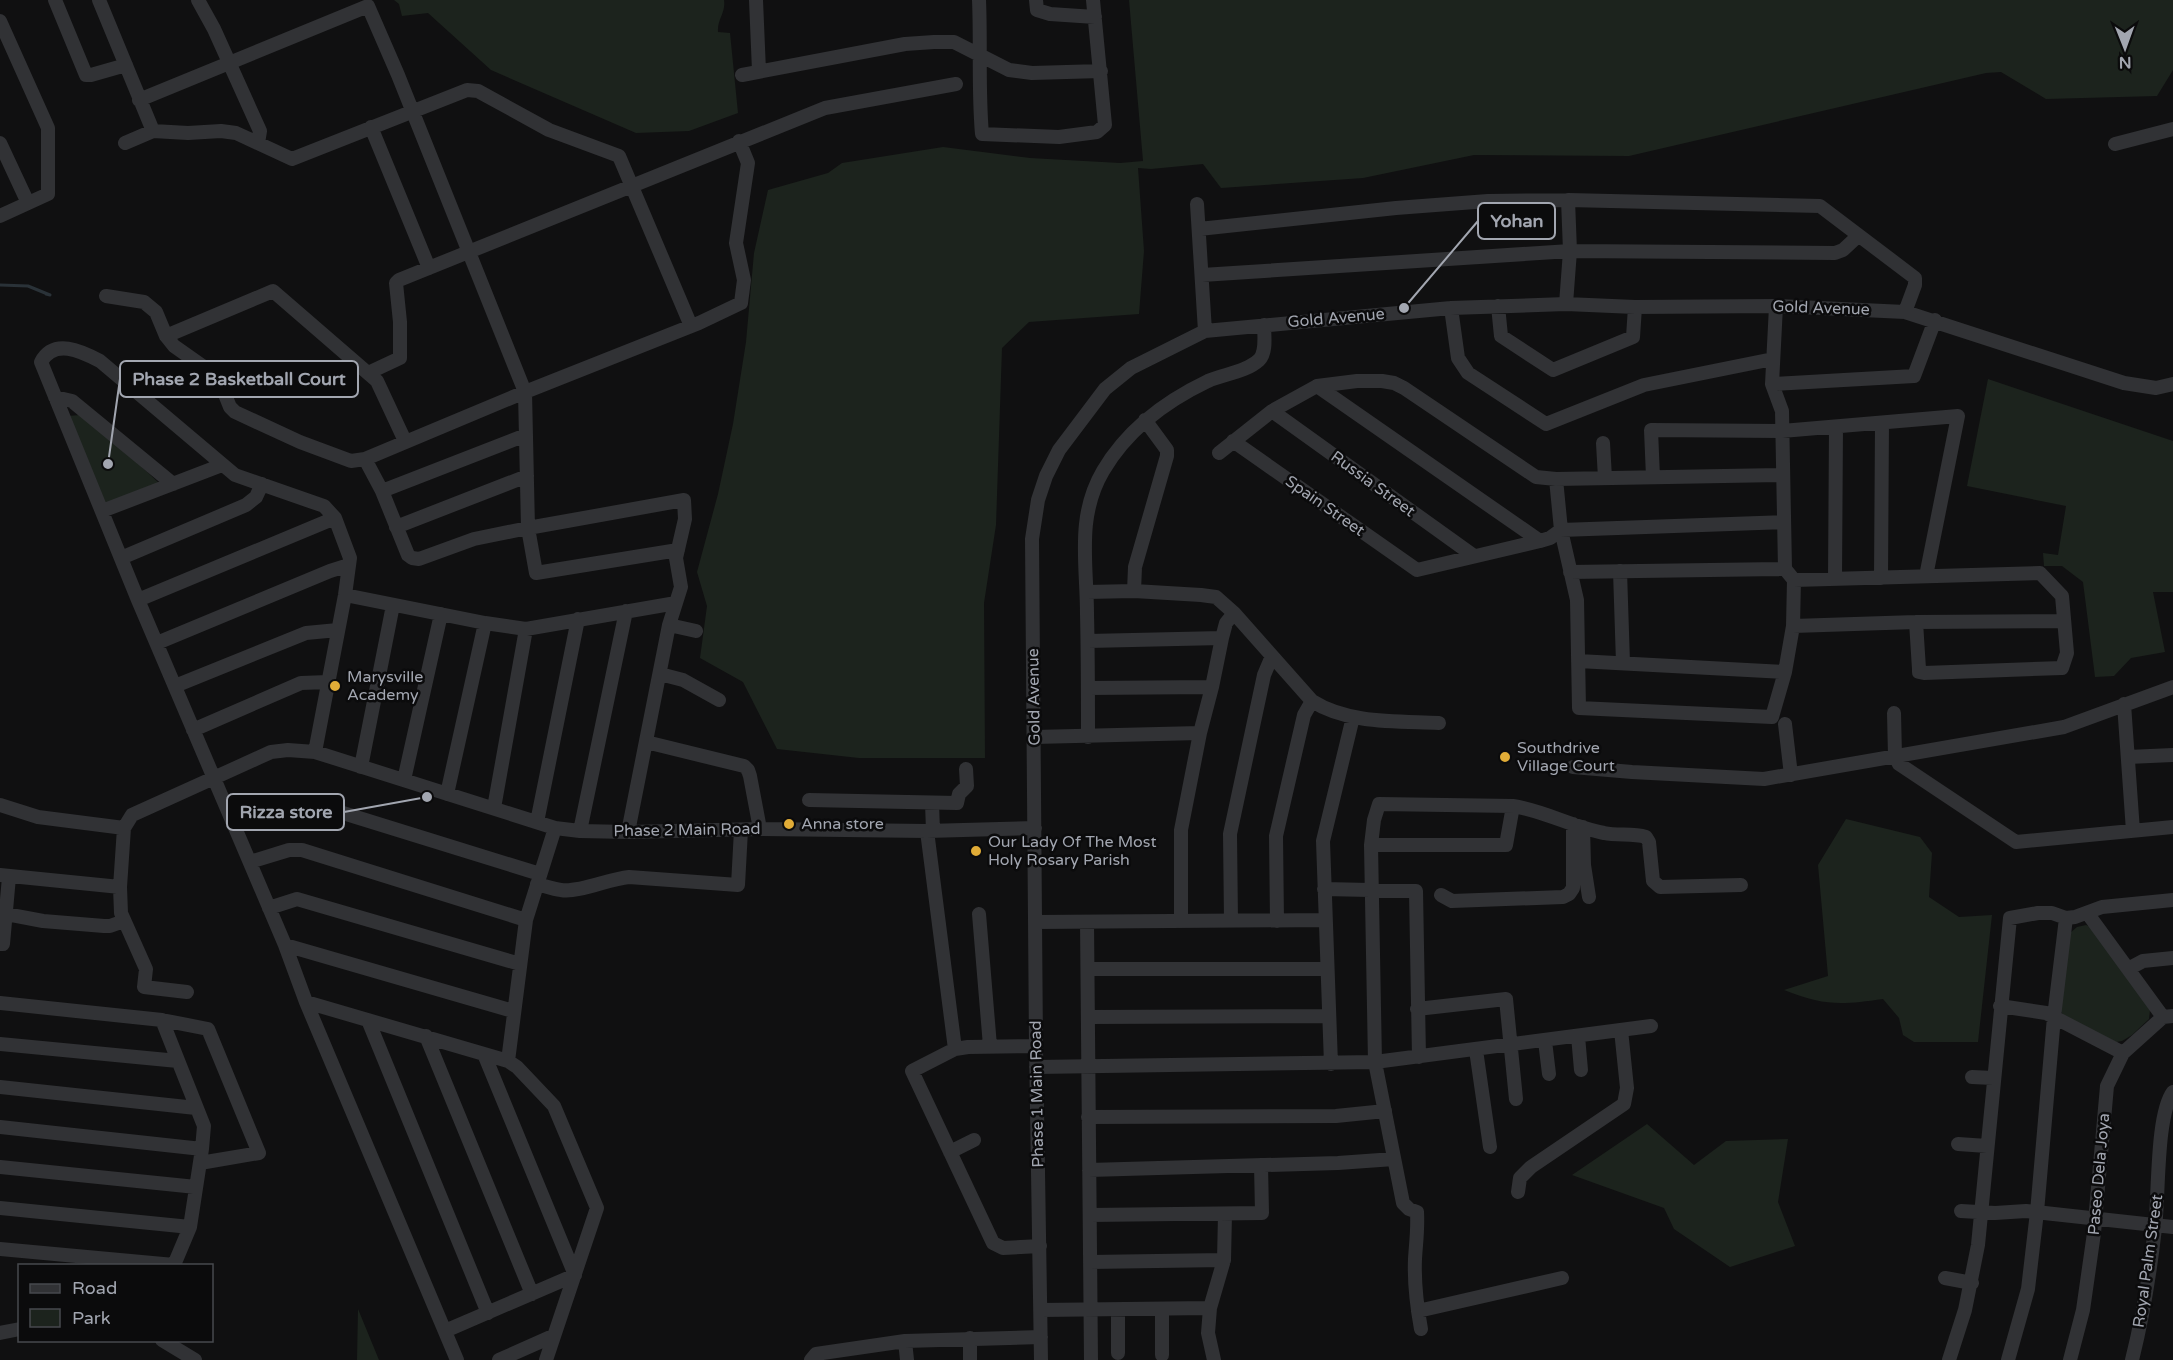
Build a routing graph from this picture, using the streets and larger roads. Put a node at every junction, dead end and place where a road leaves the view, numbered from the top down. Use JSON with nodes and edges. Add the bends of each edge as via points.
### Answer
{"nodes":[{"id":1,"x":55,"y":0,"type":"edge"},
{"id":2,"x":99,"y":0,"type":"edge"},
{"id":3,"x":198,"y":0,"type":"edge"},
{"id":4,"x":756,"y":0,"type":"edge"},
{"id":5,"x":979,"y":0,"type":"edge"},
{"id":6,"x":1036,"y":0,"type":"edge"},
{"id":7,"x":1093,"y":0,"type":"edge"},
{"id":8,"x":1095,"y":17,"type":"junction"},
{"id":9,"x":0,"y":21,"type":"edge"},
{"id":10,"x":981,"y":55,"type":"junction"},
{"id":11,"x":230,"y":63,"type":"junction"},
{"id":12,"x":126,"y":65,"type":"junction"},
{"id":13,"x":759,"y":71,"type":"junction"},
{"id":14,"x":1101,"y":71,"type":"junction"},
{"id":15,"x":742,"y":75,"type":"dead end"},
{"id":16,"x":956,"y":84,"type":"dead end"},
{"id":17,"x":140,"y":100,"type":"junction"},
{"id":18,"x":412,"y":110,"type":"junction"},
{"id":19,"x":371,"y":127,"type":"junction"},
{"id":20,"x":2173,"y":129,"type":"edge"},
{"id":21,"x":153,"y":131,"type":"junction"},
{"id":22,"x":740,"y":141,"type":"junction"},
{"id":23,"x":0,"y":142,"type":"edge"},
{"id":24,"x":125,"y":143,"type":"dead end"},
{"id":25,"x":258,"y":143,"type":"junction"},
{"id":26,"x":2115,"y":144,"type":"dead end"},
{"id":27,"x":632,"y":185,"type":"junction"},
{"id":28,"x":1568,"y":200,"type":"junction"},
{"id":29,"x":27,"y":203,"type":"junction"},
{"id":30,"x":1197,"y":204,"type":"dead end"},
{"id":31,"x":0,"y":216,"type":"edge"},
{"id":32,"x":1199,"y":229,"type":"junction"},
{"id":33,"x":1858,"y":236,"type":"junction"},
{"id":34,"x":468,"y":251,"type":"junction"},
{"id":35,"x":1570,"y":251,"type":"junction"},
{"id":36,"x":429,"y":267,"type":"junction"},
{"id":37,"x":1202,"y":275,"type":"junction"},
{"id":38,"x":106,"y":296,"type":"dead end"},
{"id":39,"x":1566,"y":304,"type":"junction"},
{"id":40,"x":1498,"y":306,"type":"junction"},
{"id":41,"x":1776,"y":306,"type":"junction"},
{"id":42,"x":1635,"y":307,"type":"junction"},
{"id":43,"x":1451,"y":308,"type":"junction"},
{"id":44,"x":1905,"y":312,"type":"junction"},
{"id":45,"x":1935,"y":320,"type":"junction"},
{"id":46,"x":1264,"y":325,"type":"junction"},
{"id":47,"x":691,"y":326,"type":"junction"},
{"id":48,"x":1205,"y":331,"type":"junction"},
{"id":49,"x":166,"y":336,"type":"junction"},
{"id":50,"x":1773,"y":359,"type":"junction"},
{"id":51,"x":368,"y":373,"type":"junction"},
{"id":52,"x":1773,"y":384,"type":"junction"},
{"id":53,"x":2173,"y":384,"type":"edge"},
{"id":54,"x":1317,"y":386,"type":"junction"},
{"id":55,"x":525,"y":392,"type":"junction"},
{"id":56,"x":55,"y":397,"type":"junction"},
{"id":57,"x":1272,"y":411,"type":"junction"},
{"id":58,"x":1145,"y":420,"type":"junction"},
{"id":59,"x":1882,"y":423,"type":"junction"},
{"id":60,"x":1836,"y":427,"type":"junction"},
{"id":61,"x":1782,"y":431,"type":"junction"},
{"id":62,"x":526,"y":435,"type":"junction"},
{"id":63,"x":405,"y":441,"type":"junction"},
{"id":64,"x":1233,"y":441,"type":"junction"},
{"id":65,"x":1603,"y":443,"type":"dead end"},
{"id":66,"x":1219,"y":453,"type":"dead end"},
{"id":67,"x":365,"y":459,"type":"junction"},
{"id":68,"x":222,"y":465,"type":"junction"},
{"id":69,"x":1783,"y":475,"type":"junction"},
{"id":70,"x":527,"y":476,"type":"junction"},
{"id":71,"x":1653,"y":477,"type":"junction"},
{"id":72,"x":1605,"y":478,"type":"junction"},
{"id":73,"x":1556,"y":479,"type":"junction"},
{"id":74,"x":173,"y":484,"type":"junction"},
{"id":75,"x":262,"y":484,"type":"junction"},
{"id":76,"x":382,"y":491,"type":"junction"},
{"id":77,"x":102,"y":511,"type":"junction"},
{"id":78,"x":335,"y":518,"type":"junction"},
{"id":79,"x":1784,"y":522,"type":"junction"},
{"id":80,"x":396,"y":527,"type":"junction"},
{"id":81,"x":528,"y":528,"type":"junction"},
{"id":82,"x":1561,"y":530,"type":"junction"},
{"id":83,"x":1540,"y":541,"type":"junction"},
{"id":84,"x":678,"y":550,"type":"junction"},
{"id":85,"x":1474,"y":556,"type":"junction"},
{"id":86,"x":121,"y":558,"type":"junction"},
{"id":87,"x":349,"y":565,"type":"junction"},
{"id":88,"x":1785,"y":569,"type":"junction"},
{"id":89,"x":1620,"y":571,"type":"junction"},
{"id":90,"x":1570,"y":572,"type":"junction"},
{"id":91,"x":1926,"y":576,"type":"junction"},
{"id":92,"x":1881,"y":578,"type":"junction"},
{"id":93,"x":1835,"y":579,"type":"junction"},
{"id":94,"x":1794,"y":580,"type":"junction"},
{"id":95,"x":1134,"y":591,"type":"junction"},
{"id":96,"x":1087,"y":592,"type":"junction"},
{"id":97,"x":345,"y":595,"type":"junction"},
{"id":98,"x":138,"y":600,"type":"junction"},
{"id":99,"x":676,"y":603,"type":"junction"},
{"id":100,"x":393,"y":605,"type":"junction"},
{"id":101,"x":626,"y":611,"type":"junction"},
{"id":102,"x":1234,"y":613,"type":"junction"},
{"id":103,"x":441,"y":614,"type":"junction"},
{"id":104,"x":578,"y":619,"type":"junction"},
{"id":105,"x":2064,"y":621,"type":"junction"},
{"id":106,"x":1916,"y":622,"type":"junction"},
{"id":107,"x":485,"y":624,"type":"junction"},
{"id":108,"x":669,"y":625,"type":"junction"},
{"id":109,"x":1793,"y":626,"type":"junction"},
{"id":110,"x":526,"y":629,"type":"junction"},
{"id":111,"x":338,"y":630,"type":"junction"},
{"id":112,"x":696,"y":631,"type":"dead end"},
{"id":113,"x":1222,"y":638,"type":"junction"},
{"id":114,"x":1088,"y":641,"type":"junction"},
{"id":115,"x":157,"y":643,"type":"junction"},
{"id":116,"x":1272,"y":656,"type":"junction"},
{"id":117,"x":1578,"y":661,"type":"junction"},
{"id":118,"x":1623,"y":663,"type":"junction"},
{"id":119,"x":1785,"y":672,"type":"junction"},
{"id":120,"x":660,"y":674,"type":"junction"},
{"id":121,"x":328,"y":682,"type":"junction"},
{"id":122,"x":175,"y":686,"type":"junction"},
{"id":123,"x":1212,"y":687,"type":"junction"},
{"id":124,"x":2173,"y":687,"type":"edge"},
{"id":125,"x":1088,"y":688,"type":"junction"},
{"id":126,"x":719,"y":700,"type":"dead end"},
{"id":127,"x":1312,"y":701,"type":"junction"},
{"id":128,"x":2124,"y":704,"type":"junction"},
{"id":129,"x":1894,"y":713,"type":"dead end"},
{"id":130,"x":1353,"y":717,"type":"junction"},
{"id":131,"x":1439,"y":723,"type":"dead end"},
{"id":132,"x":1785,"y":724,"type":"dead end"},
{"id":133,"x":193,"y":730,"type":"junction"},
{"id":134,"x":1200,"y":733,"type":"junction"},
{"id":135,"x":1034,"y":737,"type":"junction"},
{"id":136,"x":1088,"y":737,"type":"junction"},
{"id":137,"x":646,"y":742,"type":"junction"},
{"id":138,"x":315,"y":752,"type":"junction"},
{"id":139,"x":2173,"y":754,"type":"edge"},
{"id":140,"x":1895,"y":756,"type":"junction"},
{"id":141,"x":2128,"y":757,"type":"junction"},
{"id":142,"x":361,"y":767,"type":"junction"},
{"id":143,"x":1573,"y":767,"type":"dead end"},
{"id":144,"x":966,"y":769,"type":"dead end"},
{"id":145,"x":1791,"y":775,"type":"junction"},
{"id":146,"x":214,"y":777,"type":"junction"},
{"id":147,"x":404,"y":780,"type":"junction"},
{"id":148,"x":447,"y":794,"type":"junction"},
{"id":149,"x":809,"y":800,"type":"dead end"},
{"id":150,"x":932,"y":803,"type":"junction"},
{"id":151,"x":0,"y":805,"type":"edge"},
{"id":152,"x":1513,"y":806,"type":"junction"},
{"id":153,"x":494,"y":808,"type":"junction"},
{"id":154,"x":232,"y":821,"type":"junction"},
{"id":155,"x":537,"y":822,"type":"junction"},
{"id":156,"x":1578,"y":826,"type":"junction"},
{"id":157,"x":2173,"y":827,"type":"edge"},
{"id":158,"x":124,"y":828,"type":"junction"},
{"id":159,"x":555,"y":828,"type":"junction"},
{"id":160,"x":1035,"y":828,"type":"junction"},
{"id":161,"x":760,"y":829,"type":"junction"},
{"id":162,"x":741,"y":830,"type":"junction"},
{"id":163,"x":580,"y":831,"type":"junction"},
{"id":164,"x":930,"y":831,"type":"junction"},
{"id":165,"x":2133,"y":831,"type":"junction"},
{"id":166,"x":628,"y":832,"type":"junction"},
{"id":167,"x":1371,"y":845,"type":"junction"},
{"id":168,"x":250,"y":862,"type":"junction"},
{"id":169,"x":4,"y":876,"type":"edge"},
{"id":170,"x":539,"y":879,"type":"junction"},
{"id":171,"x":1741,"y":885,"type":"dead end"},
{"id":172,"x":120,"y":887,"type":"junction"},
{"id":173,"x":1324,"y":889,"type":"junction"},
{"id":174,"x":1372,"y":890,"type":"junction"},
{"id":175,"x":1441,"y":896,"type":"dead end"},
{"id":176,"x":1589,"y":897,"type":"dead end"},
{"id":177,"x":2173,"y":900,"type":"edge"},
{"id":178,"x":269,"y":908,"type":"junction"},
{"id":179,"x":3,"y":914,"type":"edge"},
{"id":180,"x":979,"y":914,"type":"dead end"},
{"id":181,"x":2088,"y":914,"type":"junction"},
{"id":182,"x":2066,"y":918,"type":"junction"},
{"id":183,"x":526,"y":920,"type":"junction"},
{"id":184,"x":1325,"y":920,"type":"junction"},
{"id":185,"x":124,"y":921,"type":"junction"},
{"id":186,"x":1181,"y":921,"type":"junction"},
{"id":187,"x":1231,"y":921,"type":"junction"},
{"id":188,"x":1277,"y":921,"type":"junction"},
{"id":189,"x":1036,"y":922,"type":"junction"},
{"id":190,"x":1087,"y":922,"type":"junction"},
{"id":191,"x":0,"y":944,"type":"edge"},
{"id":192,"x":285,"y":945,"type":"junction"},
{"id":193,"x":2173,"y":957,"type":"edge"},
{"id":194,"x":520,"y":964,"type":"junction"},
{"id":195,"x":1088,"y":969,"type":"junction"},
{"id":196,"x":1327,"y":969,"type":"junction"},
{"id":197,"x":2128,"y":969,"type":"junction"},
{"id":198,"x":187,"y":992,"type":"dead end"},
{"id":199,"x":306,"y":1002,"type":"junction"},
{"id":200,"x":0,"y":1003,"type":"edge"},
{"id":201,"x":2000,"y":1006,"type":"junction"},
{"id":202,"x":1417,"y":1009,"type":"junction"},
{"id":203,"x":513,"y":1011,"type":"junction"},
{"id":204,"x":1329,"y":1016,"type":"junction"},
{"id":205,"x":1088,"y":1017,"type":"junction"},
{"id":206,"x":2054,"y":1017,"type":"junction"},
{"id":207,"x":2168,"y":1017,"type":"edge"},
{"id":208,"x":162,"y":1020,"type":"junction"},
{"id":209,"x":368,"y":1020,"type":"junction"},
{"id":210,"x":1651,"y":1026,"type":"dead end"},
{"id":211,"x":1621,"y":1030,"type":"junction"},
{"id":212,"x":426,"y":1036,"type":"junction"},
{"id":213,"x":1578,"y":1036,"type":"junction"},
{"id":214,"x":1545,"y":1041,"type":"junction"},
{"id":215,"x":0,"y":1044,"type":"edge"},
{"id":216,"x":990,"y":1046,"type":"junction"},
{"id":217,"x":1036,"y":1046,"type":"junction"},
{"id":218,"x":1510,"y":1046,"type":"junction"},
{"id":219,"x":955,"y":1049,"type":"junction"},
{"id":220,"x":1476,"y":1050,"type":"junction"},
{"id":221,"x":2123,"y":1053,"type":"junction"},
{"id":222,"x":484,"y":1054,"type":"junction"},
{"id":223,"x":1419,"y":1057,"type":"junction"},
{"id":224,"x":178,"y":1061,"type":"junction"},
{"id":225,"x":508,"y":1061,"type":"junction"},
{"id":226,"x":1375,"y":1062,"type":"junction"},
{"id":227,"x":1331,"y":1064,"type":"junction"},
{"id":228,"x":1088,"y":1066,"type":"junction"},
{"id":229,"x":1036,"y":1067,"type":"junction"},
{"id":230,"x":1581,"y":1070,"type":"dead end"},
{"id":231,"x":1549,"y":1074,"type":"dead end"},
{"id":232,"x":1972,"y":1077,"type":"dead end"},
{"id":233,"x":1993,"y":1078,"type":"junction"},
{"id":234,"x":0,"y":1087,"type":"edge"},
{"id":235,"x":2173,"y":1092,"type":"edge"},
{"id":236,"x":1516,"y":1099,"type":"dead end"},
{"id":237,"x":196,"y":1108,"type":"junction"},
{"id":238,"x":1385,"y":1111,"type":"junction"},
{"id":239,"x":1088,"y":1117,"type":"junction"},
{"id":240,"x":0,"y":1127,"type":"edge"},
{"id":241,"x":974,"y":1140,"type":"dead end"},
{"id":242,"x":1958,"y":1143,"type":"dead end"},
{"id":243,"x":1987,"y":1146,"type":"junction"},
{"id":244,"x":1490,"y":1147,"type":"dead end"},
{"id":245,"x":950,"y":1152,"type":"junction"},
{"id":246,"x":201,"y":1156,"type":"junction"},
{"id":247,"x":1394,"y":1159,"type":"junction"},
{"id":248,"x":1261,"y":1165,"type":"junction"},
{"id":249,"x":0,"y":1167,"type":"edge"},
{"id":250,"x":1089,"y":1170,"type":"junction"},
{"id":251,"x":196,"y":1187,"type":"junction"},
{"id":252,"x":1518,"y":1192,"type":"dead end"},
{"id":253,"x":0,"y":1208,"type":"edge"},
{"id":254,"x":1961,"y":1211,"type":"dead end"},
{"id":255,"x":1981,"y":1212,"type":"junction"},
{"id":256,"x":2037,"y":1212,"type":"junction"},
{"id":257,"x":1225,"y":1214,"type":"junction"},
{"id":258,"x":1090,"y":1215,"type":"junction"},
{"id":259,"x":2096,"y":1220,"type":"junction"},
{"id":260,"x":2155,"y":1226,"type":"junction"},
{"id":261,"x":190,"y":1227,"type":"junction"},
{"id":262,"x":2173,"y":1227,"type":"edge"},
{"id":263,"x":1040,"y":1246,"type":"junction"},
{"id":264,"x":0,"y":1249,"type":"edge"},
{"id":265,"x":1224,"y":1260,"type":"junction"},
{"id":266,"x":1090,"y":1262,"type":"junction"},
{"id":267,"x":163,"y":1264,"type":"edge"},
{"id":268,"x":174,"y":1264,"type":"edge"},
{"id":269,"x":575,"y":1275,"type":"junction"},
{"id":270,"x":1562,"y":1278,"type":"dead end"},
{"id":271,"x":1945,"y":1278,"type":"dead end"},
{"id":272,"x":1972,"y":1283,"type":"junction"},
{"id":273,"x":532,"y":1294,"type":"junction"},
{"id":274,"x":1210,"y":1308,"type":"junction"},
{"id":275,"x":1162,"y":1309,"type":"junction"},
{"id":276,"x":1041,"y":1310,"type":"junction"},
{"id":277,"x":1090,"y":1310,"type":"junction"},
{"id":278,"x":1118,"y":1310,"type":"junction"},
{"id":279,"x":1418,"y":1311,"type":"junction"},
{"id":280,"x":488,"y":1313,"type":"junction"},
{"id":281,"x":18,"y":1329,"type":"edge"},
{"id":282,"x":1421,"y":1329,"type":"dead end"},
{"id":283,"x":445,"y":1331,"type":"junction"},
{"id":284,"x":0,"y":1333,"type":"edge"},
{"id":285,"x":553,"y":1336,"type":"junction"},
{"id":286,"x":1041,"y":1337,"type":"junction"},
{"id":287,"x":970,"y":1338,"type":"junction"},
{"id":288,"x":905,"y":1341,"type":"junction"},
{"id":289,"x":170,"y":1349,"type":"edge"},
{"id":290,"x":1118,"y":1353,"type":"dead end"},
{"id":291,"x":857,"y":1354,"type":"edge"},
{"id":292,"x":1162,"y":1355,"type":"dead end"},
{"id":293,"x":195,"y":1360,"type":"edge"},
{"id":294,"x":457,"y":1360,"type":"edge"},
{"id":295,"x":499,"y":1360,"type":"edge"},
{"id":296,"x":546,"y":1360,"type":"edge"},
{"id":297,"x":811,"y":1360,"type":"edge"},
{"id":298,"x":907,"y":1360,"type":"edge"},
{"id":299,"x":970,"y":1360,"type":"edge"},
{"id":300,"x":1041,"y":1360,"type":"edge"},
{"id":301,"x":1091,"y":1360,"type":"edge"},
{"id":302,"x":1214,"y":1360,"type":"edge"},
{"id":303,"x":1949,"y":1360,"type":"edge"},
{"id":304,"x":2008,"y":1360,"type":"edge"},
{"id":305,"x":2070,"y":1360,"type":"edge"},
{"id":306,"x":2132,"y":1360,"type":"edge"}],
"edges":[{"from":1,"to":12,"type":"street","via":[[86,75]]},
{"from":2,"to":12,"type":"street"},
{"from":3,"to":11,"type":"street"},
{"from":4,"to":13,"type":"street"},
{"from":5,"to":10,"type":"street"},
{"from":6,"to":8,"type":"street","via":[[1037,10],[1050,14]]},
{"from":7,"to":8,"type":"street"},
{"from":8,"to":14,"type":"street"},
{"from":9,"to":29,"type":"street","via":[[48,128],[48,194]]},
{"from":10,"to":13,"type":"street","via":[[954,42],[905,44]]},
{"from":10,"to":14,"type":"street","via":[[1009,70]]},
{"from":10,"to":14,"type":"street","via":[[982,134],[1059,137],[1097,132],[1105,125]]},
{"from":11,"to":17,"type":"street"},
{"from":11,"to":18,"type":"street","via":[[368,6]]},
{"from":11,"to":25,"type":"street","via":[[260,131]]},
{"from":12,"to":17,"type":"street"},
{"from":13,"to":15,"type":"street"},
{"from":16,"to":22,"type":"street","via":[[825,108]]},
{"from":17,"to":21,"type":"street"},
{"from":18,"to":19,"type":"street"},
{"from":18,"to":27,"type":"street","via":[[467,90],[478,91],[549,130],[620,156]]},
{"from":18,"to":34,"type":"street"},
{"from":19,"to":25,"type":"street","via":[[292,159]]},
{"from":19,"to":36,"type":"street"},
{"from":20,"to":26,"type":"street"},
{"from":21,"to":24,"type":"street"},
{"from":21,"to":25,"type":"street","via":[[221,131]]},
{"from":22,"to":27,"type":"street"},
{"from":22,"to":47,"type":"street","via":[[748,163],[736,243],[744,280],[742,299],[739,305]]},
{"from":23,"to":29,"type":"street"},
{"from":27,"to":34,"type":"street"},
{"from":27,"to":47,"type":"street"},
{"from":28,"to":32,"type":"street","via":[[1407,207]]},
{"from":28,"to":33,"type":"street","via":[[1820,206]]},
{"from":28,"to":35,"type":"street"},
{"from":29,"to":31,"type":"street"},
{"from":30,"to":32,"type":"street"},
{"from":32,"to":37,"type":"street"},
{"from":33,"to":35,"type":"street","via":[[1835,254]]},
{"from":33,"to":44,"type":"street","via":[[1915,278]]},
{"from":34,"to":36,"type":"street"},
{"from":34,"to":55,"type":"street"},
{"from":35,"to":37,"type":"street"},
{"from":35,"to":39,"type":"street"},
{"from":36,"to":51,"type":"street","via":[[396,283],[400,358]]},
{"from":37,"to":48,"type":"street"},
{"from":38,"to":49,"type":"street","via":[[144,302],[156,312]]},
{"from":39,"to":40,"type":"street","name":"Gold Avenue"},
{"from":39,"to":42,"type":"street","name":"Gold Avenue"},
{"from":40,"to":42,"type":"street","via":[[1501,336],[1553,370],[1633,337]]},
{"from":40,"to":43,"type":"street","name":"Gold Avenue"},
{"from":41,"to":42,"type":"street","name":"Gold Avenue"},
{"from":41,"to":44,"type":"street","name":"Gold Avenue"},
{"from":41,"to":50,"type":"street"},
{"from":43,"to":46,"type":"street","name":"Gold Avenue"},
{"from":43,"to":50,"type":"street","via":[[1458,358],[1468,373],[1546,424],[1644,385]]},
{"from":44,"to":45,"type":"street","name":"Gold Avenue"},
{"from":45,"to":52,"type":"street","via":[[1914,376]]},
{"from":45,"to":53,"type":"street","name":"Gold Avenue","via":[[2124,383],[2156,388]]},
{"from":46,"to":48,"type":"street","name":"Gold Avenue"},
{"from":46,"to":58,"type":"street","via":[[1260,359],[1165,404]]},
{"from":47,"to":55,"type":"street"},
{"from":48,"to":135,"type":"street","name":"Gold Avenue","via":[[1131,368],[1104,389],[1059,450],[1046,476],[1032,539]]},
{"from":49,"to":51,"type":"street","via":[[273,291]]},
{"from":49,"to":67,"type":"street","via":[[218,377],[235,412],[351,461]]},
{"from":50,"to":52,"type":"street"},
{"from":51,"to":63,"type":"street","via":[[377,381]]},
{"from":52,"to":61,"type":"street","via":[[1782,411]]},
{"from":54,"to":57,"type":"street"},
{"from":54,"to":73,"type":"street","via":[[1357,381],[1394,383],[1536,477]]},
{"from":54,"to":83,"type":"street"},
{"from":55,"to":62,"type":"street"},
{"from":55,"to":63,"type":"street"},
{"from":56,"to":68,"type":"street","via":[[41,362],[46,354],[53,349],[69,349],[87,354]]},
{"from":56,"to":74,"type":"street","via":[[72,400]]},
{"from":56,"to":77,"type":"street"},
{"from":57,"to":64,"type":"street"},
{"from":57,"to":85,"type":"street","name":"Russia Street"},
{"from":58,"to":95,"type":"street","via":[[1167,450],[1167,456],[1136,567]]},
{"from":58,"to":96,"type":"street","via":[[1103,470],[1091,495],[1083,536]]},
{"from":59,"to":60,"type":"street"},
{"from":59,"to":91,"type":"street","via":[[1958,416]]},
{"from":59,"to":92,"type":"street"},
{"from":60,"to":61,"type":"street"},
{"from":60,"to":93,"type":"street"},
{"from":61,"to":69,"type":"street"},
{"from":61,"to":71,"type":"street","via":[[1651,430]]},
{"from":62,"to":70,"type":"street"},
{"from":62,"to":76,"type":"street"},
{"from":63,"to":67,"type":"street"},
{"from":64,"to":66,"type":"street"},
{"from":64,"to":85,"type":"street","name":"Spain Street","via":[[1417,570]]},
{"from":65,"to":72,"type":"street"},
{"from":67,"to":76,"type":"street"},
{"from":68,"to":74,"type":"street"},
{"from":68,"to":75,"type":"street","via":[[235,475]]},
{"from":69,"to":71,"type":"street"},
{"from":69,"to":79,"type":"street"},
{"from":70,"to":80,"type":"street"},
{"from":70,"to":81,"type":"street"},
{"from":71,"to":72,"type":"street"},
{"from":72,"to":73,"type":"street"},
{"from":73,"to":82,"type":"street"},
{"from":74,"to":77,"type":"street"},
{"from":75,"to":78,"type":"street","via":[[324,506]]},
{"from":75,"to":86,"type":"street","via":[[246,505]]},
{"from":76,"to":80,"type":"street"},
{"from":77,"to":86,"type":"street"},
{"from":78,"to":87,"type":"street"},
{"from":78,"to":98,"type":"street"},
{"from":79,"to":82,"type":"street"},
{"from":79,"to":88,"type":"street"},
{"from":80,"to":81,"type":"street","via":[[408,555],[418,559],[474,539]]},
{"from":81,"to":84,"type":"street","via":[[536,573]]},
{"from":81,"to":84,"type":"street","via":[[684,500],[685,519]]},
{"from":82,"to":83,"type":"street"},
{"from":82,"to":90,"type":"street"},
{"from":83,"to":85,"type":"street"},
{"from":84,"to":99,"type":"street","via":[[681,587]]},
{"from":86,"to":98,"type":"street"},
{"from":87,"to":97,"type":"street"},
{"from":87,"to":115,"type":"street"},
{"from":88,"to":89,"type":"street"},
{"from":88,"to":94,"type":"street"},
{"from":89,"to":90,"type":"street"},
{"from":89,"to":118,"type":"street"},
{"from":90,"to":117,"type":"street","via":[[1577,600]]},
{"from":91,"to":92,"type":"street"},
{"from":91,"to":105,"type":"street","via":[[2040,573],[2062,596]]},
{"from":92,"to":93,"type":"street"},
{"from":93,"to":94,"type":"street"},
{"from":94,"to":109,"type":"street"},
{"from":95,"to":96,"type":"street"},
{"from":95,"to":102,"type":"street","via":[[1216,597]]},
{"from":96,"to":114,"type":"street"},
{"from":97,"to":100,"type":"street"},
{"from":97,"to":111,"type":"street"},
{"from":98,"to":115,"type":"street"},
{"from":99,"to":101,"type":"street"},
{"from":99,"to":108,"type":"street"},
{"from":100,"to":103,"type":"street"},
{"from":100,"to":142,"type":"street"},
{"from":101,"to":104,"type":"street"},
{"from":101,"to":163,"type":"street"},
{"from":102,"to":113,"type":"street"},
{"from":102,"to":116,"type":"street"},
{"from":103,"to":107,"type":"street"},
{"from":103,"to":147,"type":"street"},
{"from":104,"to":110,"type":"street"},
{"from":104,"to":155,"type":"street"},
{"from":105,"to":106,"type":"street"},
{"from":105,"to":106,"type":"street","via":[[2067,653],[2062,668],[1930,674],[1919,672]]},
{"from":106,"to":109,"type":"street"},
{"from":107,"to":110,"type":"street"},
{"from":107,"to":148,"type":"street"},
{"from":108,"to":112,"type":"street"},
{"from":108,"to":120,"type":"street"},
{"from":109,"to":119,"type":"street"},
{"from":110,"to":153,"type":"street"},
{"from":111,"to":121,"type":"street"},
{"from":111,"to":122,"type":"street","via":[[306,633]]},
{"from":113,"to":114,"type":"street"},
{"from":113,"to":123,"type":"street"},
{"from":114,"to":125,"type":"street"},
{"from":115,"to":122,"type":"street"},
{"from":116,"to":127,"type":"street"},
{"from":116,"to":187,"type":"street","via":[[1264,675],[1230,834]]},
{"from":117,"to":118,"type":"street"},
{"from":117,"to":119,"type":"street","via":[[1579,708],[1671,714],[1772,717]]},
{"from":118,"to":119,"type":"street"},
{"from":120,"to":126,"type":"street","via":[[683,680]]},
{"from":120,"to":137,"type":"street"},
{"from":121,"to":133,"type":"street","via":[[302,683]]},
{"from":121,"to":138,"type":"street"},
{"from":122,"to":133,"type":"street"},
{"from":123,"to":125,"type":"street"},
{"from":123,"to":134,"type":"street"},
{"from":124,"to":128,"type":"street"},
{"from":125,"to":136,"type":"street"},
{"from":127,"to":130,"type":"street"},
{"from":127,"to":188,"type":"street","via":[[1304,715],[1276,836]]},
{"from":128,"to":140,"type":"street","via":[[2064,727]]},
{"from":128,"to":141,"type":"street"},
{"from":129,"to":140,"type":"street"},
{"from":130,"to":131,"type":"street"},
{"from":130,"to":173,"type":"street","via":[[1323,841]]},
{"from":132,"to":145,"type":"street"},
{"from":133,"to":146,"type":"street"},
{"from":134,"to":136,"type":"street"},
{"from":134,"to":186,"type":"street","via":[[1181,830]]},
{"from":135,"to":136,"type":"street"},
{"from":135,"to":160,"type":"street","name":"Gold Avenue"},
{"from":137,"to":161,"type":"street","via":[[744,766],[750,776]]},
{"from":137,"to":166,"type":"street"},
{"from":138,"to":142,"type":"street","name":"Phase 2 Main Road"},
{"from":138,"to":146,"type":"street","name":"Phase 2 Main Road","via":[[271,752]]},
{"from":139,"to":141,"type":"street"},
{"from":140,"to":145,"type":"street"},
{"from":140,"to":165,"type":"street","via":[[1906,770],[2016,842]]},
{"from":141,"to":165,"type":"street"},
{"from":142,"to":147,"type":"street","name":"Phase 2 Main Road"},
{"from":143,"to":145,"type":"street","via":[[1764,779]]},
{"from":144,"to":150,"type":"street","via":[[966,786],[957,803]]},
{"from":146,"to":154,"type":"street"},
{"from":146,"to":158,"type":"street","name":"Phase 2 Main Road","via":[[132,815]]},
{"from":147,"to":148,"type":"street","name":"Phase 2 Main Road"},
{"from":148,"to":153,"type":"street","name":"Phase 2 Main Road"},
{"from":149,"to":150,"type":"street"},
{"from":150,"to":164,"type":"street"},
{"from":151,"to":158,"type":"street","via":[[38,817]]},
{"from":152,"to":156,"type":"street"},
{"from":152,"to":167,"type":"street","via":[[1506,845]]},
{"from":152,"to":167,"type":"street","via":[[1379,804]]},
{"from":153,"to":155,"type":"street","name":"Phase 2 Main Road"},
{"from":154,"to":168,"type":"street"},
{"from":154,"to":170,"type":"street","via":[[286,800],[301,800]]},
{"from":155,"to":159,"type":"street","name":"Phase 2 Main Road"},
{"from":156,"to":171,"type":"street","via":[[1606,834],[1646,837],[1653,881],[1660,887]]},
{"from":156,"to":175,"type":"street","via":[[1574,888],[1569,894],[1452,901]]},
{"from":156,"to":176,"type":"street"},
{"from":157,"to":165,"type":"street"},
{"from":158,"to":172,"type":"street"},
{"from":159,"to":163,"type":"street","name":"Phase 2 Main Road"},
{"from":159,"to":170,"type":"street"},
{"from":160,"to":164,"type":"street","name":"Phase 2 Main Road"},
{"from":160,"to":189,"type":"street","name":"Phase 1 Main Road"},
{"from":161,"to":162,"type":"street","name":"Phase 2 Main Road"},
{"from":161,"to":164,"type":"street","name":"Phase 2 Main Road"},
{"from":162,"to":166,"type":"street","name":"Phase 2 Main Road"},
{"from":162,"to":170,"type":"street","via":[[738,885],[629,877],[562,891]]},
{"from":163,"to":166,"type":"street","name":"Phase 2 Main Road"},
{"from":164,"to":219,"type":"street"},
{"from":167,"to":174,"type":"street"},
{"from":168,"to":178,"type":"street"},
{"from":168,"to":183,"type":"street","via":[[302,850]]},
{"from":169,"to":172,"type":"street"},
{"from":169,"to":179,"type":"street"},
{"from":170,"to":183,"type":"street"},
{"from":172,"to":185,"type":"street"},
{"from":173,"to":174,"type":"street"},
{"from":173,"to":184,"type":"street"},
{"from":174,"to":202,"type":"street","via":[[1416,891]]},
{"from":174,"to":226,"type":"street"},
{"from":177,"to":181,"type":"street","via":[[2102,907]]},
{"from":178,"to":192,"type":"street"},
{"from":178,"to":194,"type":"street","via":[[297,899]]},
{"from":179,"to":185,"type":"street","via":[[110,926]]},
{"from":179,"to":191,"type":"street"},
{"from":180,"to":216,"type":"street"},
{"from":181,"to":182,"type":"street"},
{"from":181,"to":197,"type":"street"},
{"from":182,"to":201,"type":"street","via":[[2052,913],[2010,918]]},
{"from":182,"to":206,"type":"street"},
{"from":183,"to":194,"type":"street"},
{"from":184,"to":188,"type":"street"},
{"from":184,"to":196,"type":"street"},
{"from":185,"to":198,"type":"street","via":[[146,969],[144,987]]},
{"from":186,"to":187,"type":"street"},
{"from":186,"to":190,"type":"street"},
{"from":187,"to":188,"type":"street"},
{"from":189,"to":190,"type":"street"},
{"from":189,"to":217,"type":"street","name":"Phase 1 Main Road"},
{"from":190,"to":195,"type":"street"},
{"from":192,"to":199,"type":"street"},
{"from":192,"to":203,"type":"street"},
{"from":193,"to":197,"type":"street","via":[[2143,961]]},
{"from":194,"to":203,"type":"street"},
{"from":195,"to":196,"type":"street"},
{"from":195,"to":205,"type":"street"},
{"from":196,"to":204,"type":"street"},
{"from":197,"to":207,"type":"street"},
{"from":199,"to":209,"type":"street"},
{"from":199,"to":283,"type":"street"},
{"from":200,"to":208,"type":"street"},
{"from":201,"to":206,"type":"street","via":[[2040,1011]]},
{"from":201,"to":233,"type":"street"},
{"from":202,"to":218,"type":"street","via":[[1506,999]]},
{"from":202,"to":223,"type":"street"},
{"from":203,"to":225,"type":"street"},
{"from":204,"to":205,"type":"street"},
{"from":204,"to":227,"type":"street"},
{"from":205,"to":228,"type":"street"},
{"from":206,"to":221,"type":"street"},
{"from":206,"to":256,"type":"street"},
{"from":207,"to":221,"type":"street","name":"Paseo Dela Joya"},
{"from":208,"to":224,"type":"street"},
{"from":208,"to":246,"type":"street","via":[[208,1029],[259,1153]]},
{"from":209,"to":212,"type":"street"},
{"from":209,"to":280,"type":"street"},
{"from":210,"to":211,"type":"street"},
{"from":211,"to":213,"type":"street"},
{"from":211,"to":252,"type":"street","via":[[1627,1088],[1624,1104],[1531,1167],[1520,1178]]},
{"from":212,"to":222,"type":"street"},
{"from":212,"to":273,"type":"street"},
{"from":213,"to":214,"type":"street"},
{"from":213,"to":230,"type":"street"},
{"from":214,"to":218,"type":"street"},
{"from":214,"to":231,"type":"street"},
{"from":215,"to":224,"type":"street"},
{"from":216,"to":217,"type":"street"},
{"from":216,"to":219,"type":"street"},
{"from":217,"to":229,"type":"street","name":"Phase 1 Main Road"},
{"from":218,"to":220,"type":"street"},
{"from":218,"to":236,"type":"street"},
{"from":219,"to":245,"type":"street","via":[[912,1071]]},
{"from":220,"to":223,"type":"street"},
{"from":220,"to":244,"type":"street"},
{"from":221,"to":259,"type":"street","name":"Paseo Dela Joya","via":[[2107,1086]]},
{"from":222,"to":225,"type":"street"},
{"from":222,"to":269,"type":"street"},
{"from":223,"to":226,"type":"street"},
{"from":224,"to":237,"type":"street"},
{"from":225,"to":269,"type":"street","via":[[554,1106],[597,1209]]},
{"from":226,"to":227,"type":"street"},
{"from":226,"to":238,"type":"street"},
{"from":227,"to":228,"type":"street"},
{"from":228,"to":229,"type":"street"},
{"from":228,"to":239,"type":"street"},
{"from":229,"to":263,"type":"street","name":"Phase 1 Main Road"},
{"from":232,"to":233,"type":"street"},
{"from":233,"to":243,"type":"street"},
{"from":234,"to":237,"type":"street"},
{"from":235,"to":260,"type":"street","name":"Royal Palm Street","via":[[2166,1103],[2163,1123]]},
{"from":237,"to":246,"type":"street","via":[[204,1126]]},
{"from":238,"to":239,"type":"street","via":[[1336,1116]]},
{"from":238,"to":247,"type":"street"},
{"from":239,"to":250,"type":"street"},
{"from":240,"to":246,"type":"street"},
{"from":241,"to":245,"type":"street"},
{"from":242,"to":243,"type":"street"},
{"from":243,"to":255,"type":"street"},
{"from":245,"to":263,"type":"street","via":[[993,1243],[1003,1248]]},
{"from":246,"to":251,"type":"street"},
{"from":247,"to":248,"type":"street"},
{"from":247,"to":279,"type":"street","via":[[1403,1203],[1417,1212]]},
{"from":248,"to":250,"type":"street"},
{"from":248,"to":257,"type":"street","via":[[1262,1212]]},
{"from":249,"to":251,"type":"street"},
{"from":250,"to":258,"type":"street"},
{"from":251,"to":261,"type":"street"},
{"from":253,"to":261,"type":"street"},
{"from":254,"to":255,"type":"street"},
{"from":255,"to":256,"type":"street"},
{"from":255,"to":272,"type":"street"},
{"from":256,"to":259,"type":"street"},
{"from":256,"to":304,"type":"street","via":[[2028,1289]]},
{"from":257,"to":258,"type":"street"},
{"from":257,"to":265,"type":"street"},
{"from":258,"to":266,"type":"street"},
{"from":259,"to":260,"type":"street"},
{"from":259,"to":305,"type":"street","name":"Paseo Dela Joya","via":[[2083,1310]]},
{"from":260,"to":262,"type":"street"},
{"from":260,"to":306,"type":"street","name":"Royal Palm Street","via":[[2144,1313]]},
{"from":261,"to":268,"type":"street"},
{"from":263,"to":276,"type":"street","name":"Phase 1 Main Road"},
{"from":264,"to":267,"type":"street"},
{"from":265,"to":266,"type":"street"},
{"from":265,"to":274,"type":"street"},
{"from":266,"to":277,"type":"street"},
{"from":269,"to":273,"type":"street"},
{"from":269,"to":285,"type":"street"},
{"from":270,"to":279,"type":"street"},
{"from":271,"to":272,"type":"street"},
{"from":272,"to":303,"type":"street"},
{"from":273,"to":280,"type":"street"},
{"from":274,"to":275,"type":"street"},
{"from":274,"to":302,"type":"street"},
{"from":275,"to":278,"type":"street"},
{"from":275,"to":292,"type":"street"},
{"from":276,"to":277,"type":"street"},
{"from":276,"to":286,"type":"street","name":"Phase 1 Main Road"},
{"from":277,"to":278,"type":"street"},
{"from":277,"to":301,"type":"street"},
{"from":278,"to":290,"type":"street"},
{"from":279,"to":282,"type":"street"},
{"from":280,"to":283,"type":"street"},
{"from":281,"to":284,"type":"street"},
{"from":283,"to":294,"type":"street"},
{"from":285,"to":295,"type":"street"},
{"from":285,"to":296,"type":"street"},
{"from":286,"to":287,"type":"street"},
{"from":286,"to":300,"type":"street","name":"Phase 1 Main Road"},
{"from":287,"to":288,"type":"street"},
{"from":287,"to":299,"type":"street"},
{"from":288,"to":291,"type":"street"},
{"from":288,"to":298,"type":"street"},
{"from":289,"to":293,"type":"street"},
{"from":291,"to":297,"type":"street","via":[[816,1354]]}]}
